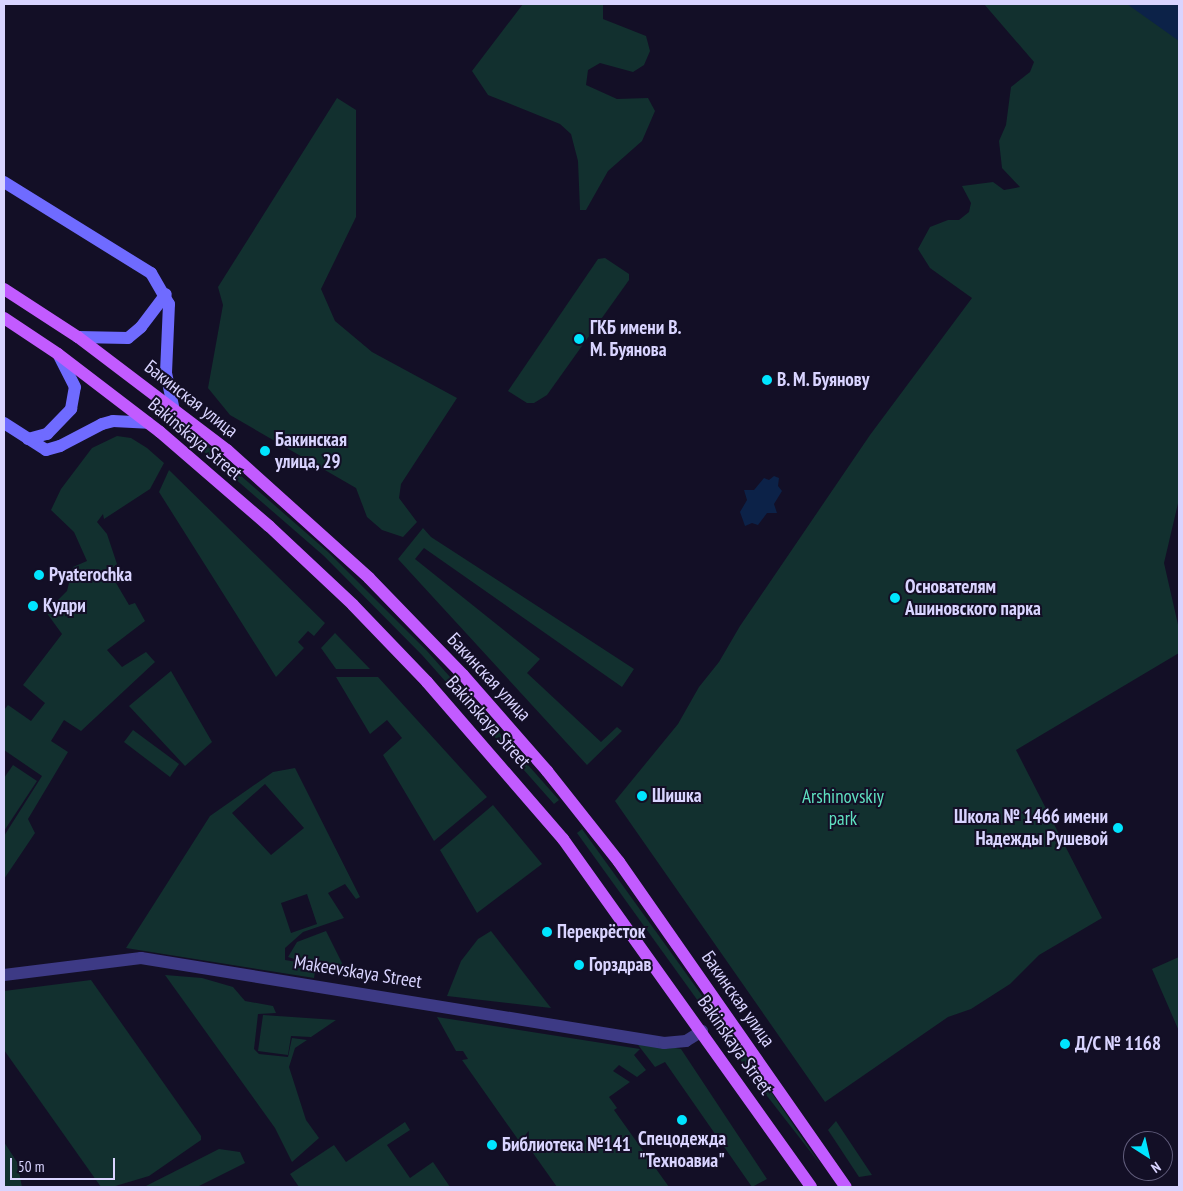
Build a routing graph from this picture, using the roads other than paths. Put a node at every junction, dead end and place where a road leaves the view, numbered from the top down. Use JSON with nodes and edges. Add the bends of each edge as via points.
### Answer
{"nodes":[{"id":1,"x":4,"y":182,"type":"edge"},
{"id":2,"x":4,"y":289,"type":"edge"},
{"id":3,"x":166,"y":294,"type":"junction"},
{"id":4,"x":4,"y":318,"type":"edge"},
{"id":5,"x":78,"y":337,"type":"junction"},
{"id":6,"x":58,"y":354,"type":"junction"},
{"id":7,"x":173,"y":407,"type":"junction"},
{"id":8,"x":4,"y":423,"type":"edge"},
{"id":9,"x":148,"y":423,"type":"junction"},
{"id":10,"x":28,"y":439,"type":"junction"},
{"id":11,"x":4,"y":975,"type":"edge"},
{"id":12,"x":702,"y":1031,"type":"junction"},
{"id":13,"x":811,"y":1187,"type":"edge"},
{"id":14,"x":846,"y":1187,"type":"edge"}],
"edges":[{"from":1,"to":3,"type":"main road","via":[[142,265]]},
{"from":2,"to":5,"type":"main road","name":"Бакинская улица"},
{"from":3,"to":5,"type":"main road","via":[[141,327],[128,338]]},
{"from":3,"to":7,"type":"main road","via":[[170,309],[166,373]]},
{"from":4,"to":6,"type":"main road"},
{"from":5,"to":7,"type":"main road","name":"Бакинская улица"},
{"from":6,"to":9,"type":"main road","name":"Bakinskaya Street"},
{"from":6,"to":10,"type":"main road","via":[[75,387],[71,408],[47,434]]},
{"from":7,"to":14,"type":"main road","name":"Бакинская улица","via":[[287,501],[369,578],[507,724],[619,862]]},
{"from":8,"to":10,"type":"main road"},
{"from":9,"to":10,"type":"main road","via":[[113,421],[46,450]]},
{"from":9,"to":12,"type":"main road","name":"Bakinskaya Street","via":[[269,526],[352,605],[433,690],[564,838]]},
{"from":11,"to":12,"type":"street","name":"Makeevskaya Street","via":[[141,958],[664,1043],[686,1041]]},
{"from":12,"to":13,"type":"main road","name":"Bakinskaya Street"}]}
